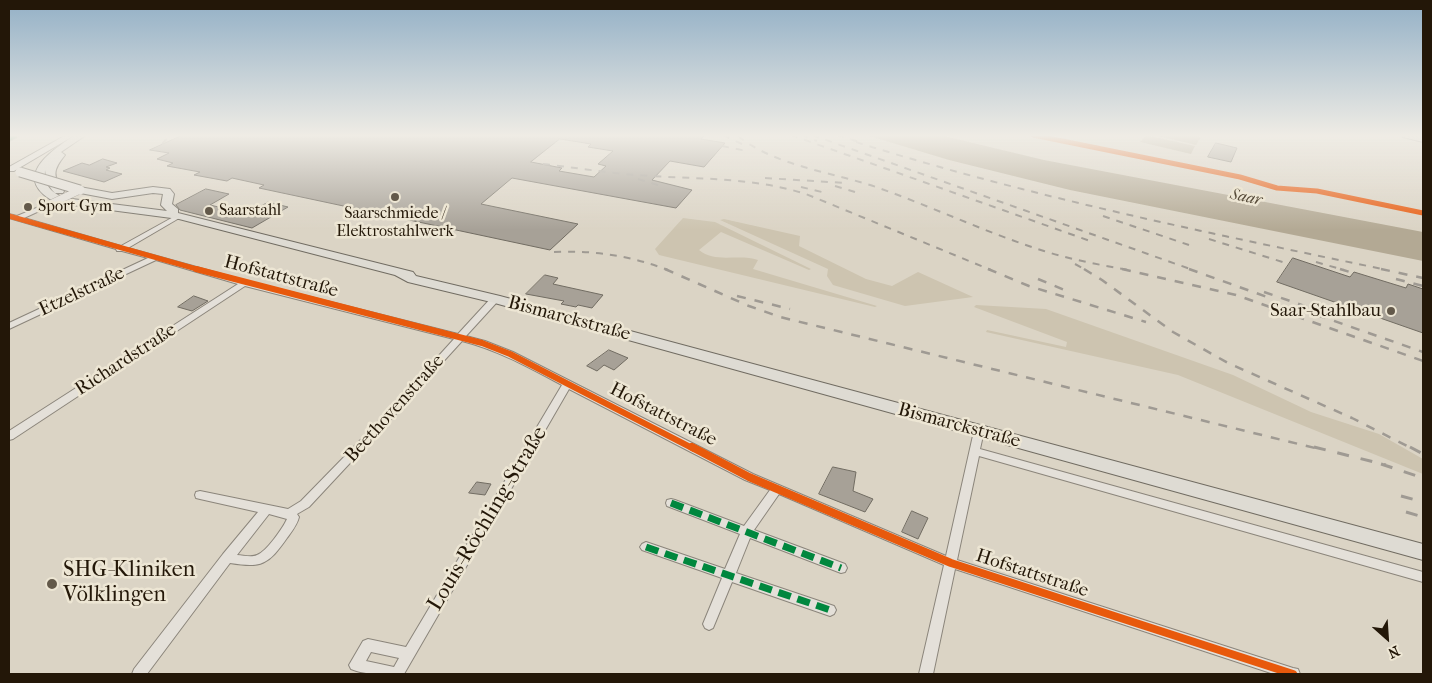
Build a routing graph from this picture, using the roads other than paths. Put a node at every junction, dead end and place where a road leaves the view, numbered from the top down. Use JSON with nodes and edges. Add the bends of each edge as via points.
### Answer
{"nodes":[{"id":1,"x":41,"y":167,"type":"edge"},
{"id":2,"x":52,"y":167,"type":"edge"},
{"id":3,"x":13,"y":170,"type":"edge"},
{"id":4,"x":80,"y":190,"type":"junction"},
{"id":5,"x":142,"y":193,"type":"junction"},
{"id":6,"x":108,"y":202,"type":"junction"},
{"id":7,"x":148,"y":209,"type":"junction"},
{"id":8,"x":176,"y":214,"type":"junction"},
{"id":9,"x":9,"y":216,"type":"edge"},
{"id":10,"x":20,"y":219,"type":"junction"},
{"id":11,"x":9,"y":225,"type":"edge"},
{"id":12,"x":120,"y":249,"type":"junction"},
{"id":13,"x":154,"y":258,"type":"junction"},
{"id":14,"x":244,"y":283,"type":"junction"},
{"id":15,"x":495,"y":299,"type":"junction"},
{"id":16,"x":9,"y":326,"type":"edge"},
{"id":17,"x":461,"y":336,"type":"junction"},
{"id":18,"x":568,"y":383,"type":"junction"},
{"id":19,"x":979,"y":431,"type":"junction"},
{"id":20,"x":9,"y":436,"type":"edge"},
{"id":21,"x":975,"y":451,"type":"junction"},
{"id":22,"x":777,"y":488,"type":"junction"},
{"id":23,"x":200,"y":495,"type":"dead end"},
{"id":24,"x":671,"y":503,"type":"dead end"},
{"id":25,"x":266,"y":510,"type":"junction"},
{"id":26,"x":289,"y":514,"type":"junction"},
{"id":27,"x":746,"y":533,"type":"junction"},
{"id":28,"x":646,"y":547,"type":"dead end"},
{"id":29,"x":1423,"y":552,"type":"edge"},
{"id":30,"x":228,"y":558,"type":"junction"},
{"id":31,"x":951,"y":563,"type":"junction"},
{"id":32,"x":841,"y":568,"type":"dead end"},
{"id":33,"x":727,"y":575,"type":"junction"},
{"id":34,"x":1423,"y":577,"type":"edge"},
{"id":35,"x":830,"y":610,"type":"dead end"},
{"id":36,"x":709,"y":624,"type":"dead end"},
{"id":37,"x":408,"y":654,"type":"junction"},
{"id":38,"x":140,"y":674,"type":"edge"},
{"id":39,"x":396,"y":674,"type":"edge"},
{"id":40,"x":926,"y":674,"type":"edge"},
{"id":41,"x":1294,"y":674,"type":"edge"}],
"edges":[{"from":1,"to":7,"type":"main road","via":[[41,188],[61,201]]},
{"from":2,"to":6,"type":"main road","via":[[49,172],[52,185],[64,194]]},
{"from":3,"to":4,"type":"main road","bridge":true},
{"from":4,"to":5,"type":"main road","via":[[107,196]]},
{"from":4,"to":10,"type":"street","bridge":true},
{"from":5,"to":6,"type":"main road","via":[[155,196],[147,203]]},
{"from":5,"to":7,"type":"main road","via":[[161,195]]},
{"from":5,"to":8,"type":"main road","via":[[166,191],[166,205]]},
{"from":6,"to":7,"type":"main road"},
{"from":7,"to":8,"type":"main road","name":"Bismarckstraße"},
{"from":8,"to":12,"type":"street"},
{"from":8,"to":15,"type":"main road","name":"Bismarckstraße"},
{"from":9,"to":10,"type":"street","name":"Hofstattstraße"},
{"from":10,"to":11,"type":"street"},
{"from":10,"to":12,"type":"street","name":"Hofstattstraße"},
{"from":12,"to":13,"type":"street","name":"Hofstattstraße"},
{"from":13,"to":14,"type":"street","name":"Hofstattstraße"},
{"from":13,"to":16,"type":"street","name":"Etzelstraße"},
{"from":14,"to":17,"type":"street","name":"Hofstattstraße"},
{"from":14,"to":20,"type":"street","name":"Richardstraße"},
{"from":15,"to":17,"type":"street","name":"Beethovenstraße"},
{"from":15,"to":19,"type":"main road","name":"Bismarckstraße"},
{"from":17,"to":18,"type":"street","name":"Hofstattstraße","via":[[510,354]]},
{"from":17,"to":26,"type":"street","name":"Beethovenstraße","via":[[349,459],[305,504]]},
{"from":18,"to":22,"type":"street","name":"Hofstattstraße","via":[[749,477]]},
{"from":18,"to":37,"type":"street","name":"Louis-Röchling-Straße"},
{"from":19,"to":21,"type":"street"},
{"from":19,"to":29,"type":"main road","name":"Bismarckstraße"},
{"from":21,"to":31,"type":"street"},
{"from":21,"to":34,"type":"street","name":"Bismarckstraße"},
{"from":22,"to":27,"type":"street"},
{"from":22,"to":31,"type":"street","name":"Hofstattstraße"},
{"from":23,"to":25,"type":"street"},
{"from":24,"to":27,"type":"street"},
{"from":25,"to":26,"type":"street"},
{"from":25,"to":30,"type":"street"},
{"from":26,"to":30,"type":"street","via":[[293,517],[292,522],[265,556],[250,561]]},
{"from":27,"to":32,"type":"street"},
{"from":27,"to":33,"type":"street"},
{"from":28,"to":33,"type":"street"},
{"from":30,"to":38,"type":"street"},
{"from":31,"to":40,"type":"street"},
{"from":31,"to":41,"type":"street","name":"Hofstattstraße"},
{"from":33,"to":35,"type":"street"},
{"from":33,"to":36,"type":"street"},
{"from":37,"to":39,"type":"street","name":"Louis-Röchling-Straße"},
{"from":37,"to":39,"type":"street","name":"Louis-Röchling-Straße","via":[[368,645],[356,665]]}]}
